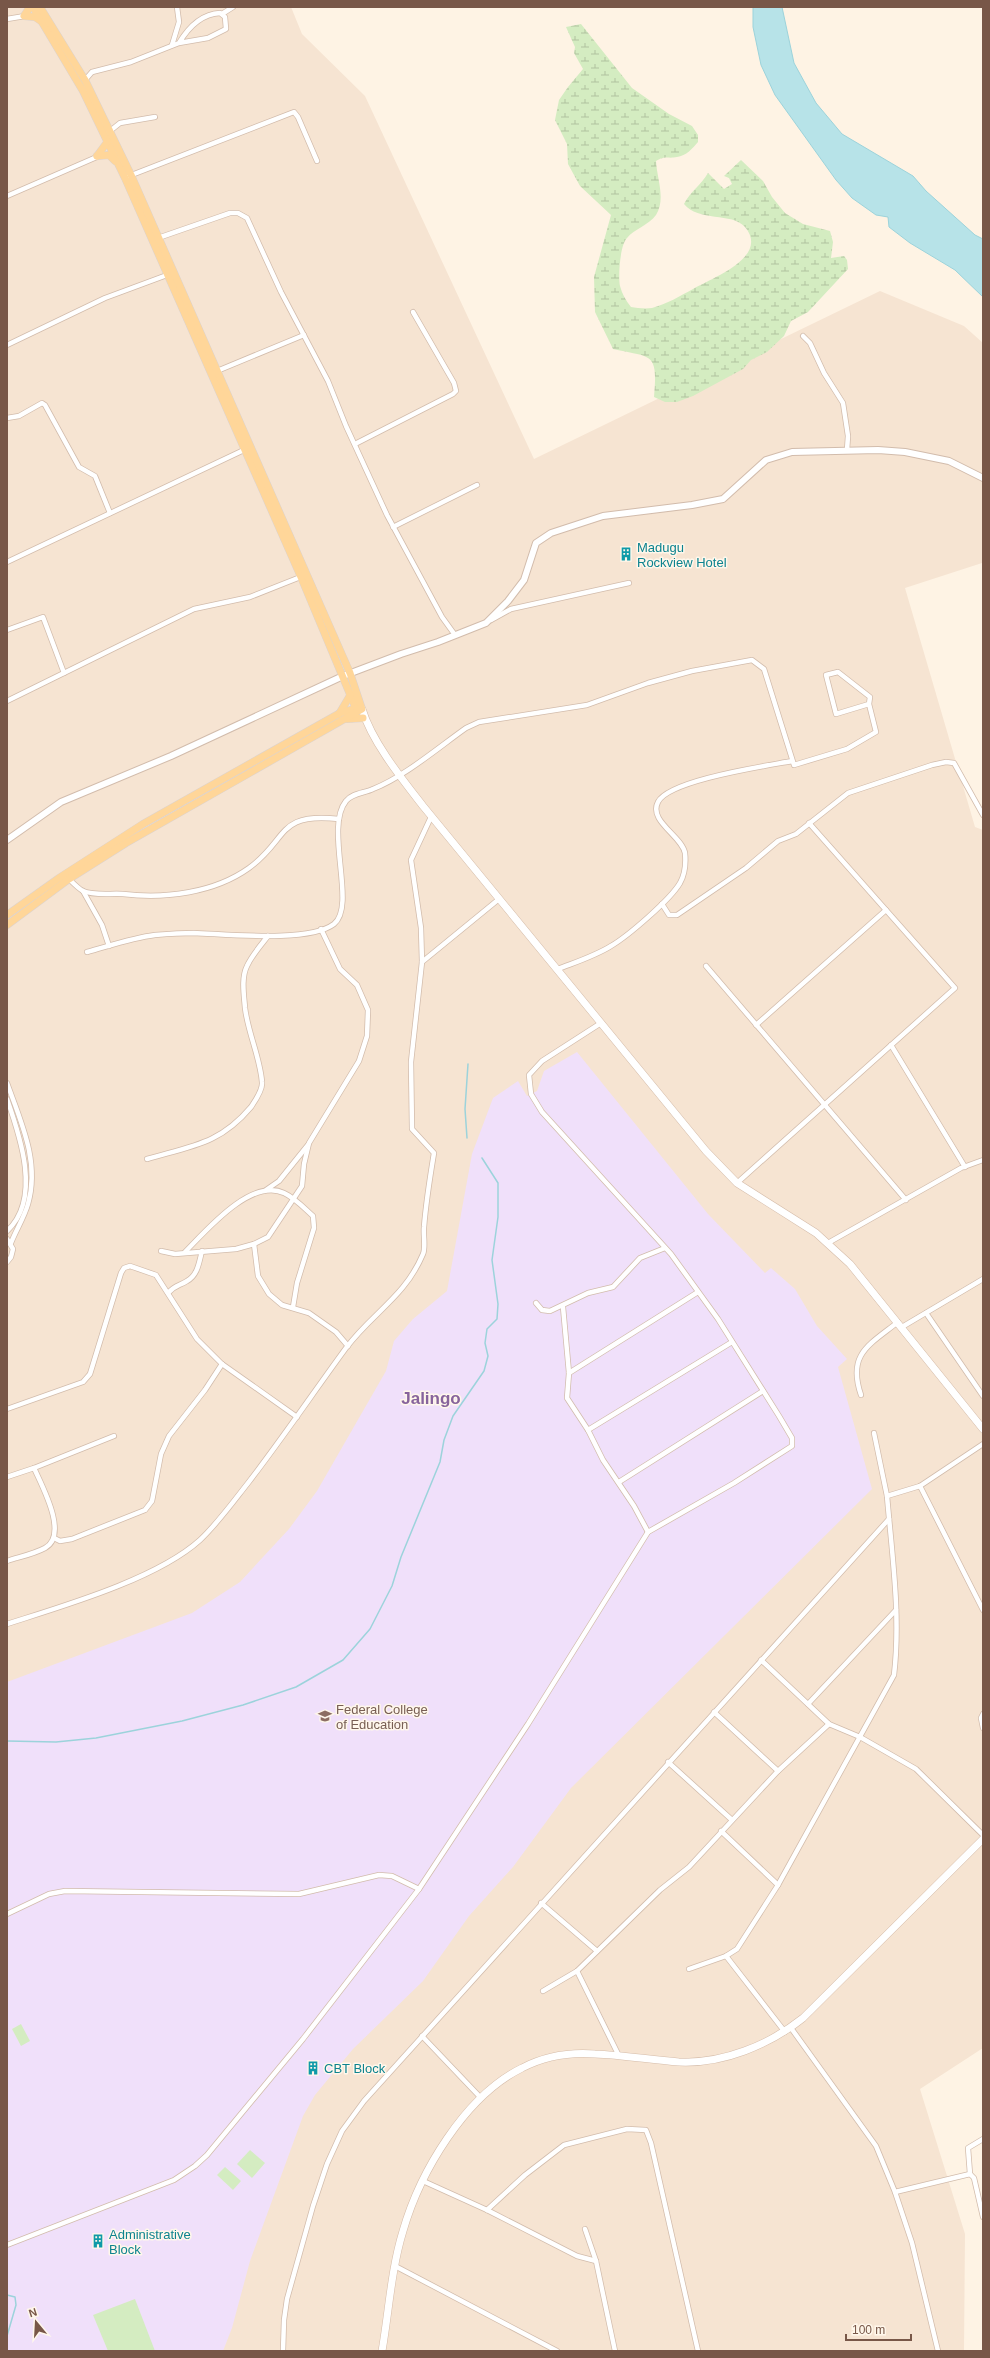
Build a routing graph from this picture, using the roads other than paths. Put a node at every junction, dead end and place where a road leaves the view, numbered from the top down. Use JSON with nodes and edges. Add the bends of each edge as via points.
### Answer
{"nodes":[{"id":1,"x":32,"y":7,"type":"edge"},
{"id":2,"x":177,"y":7,"type":"edge"},
{"id":3,"x":233,"y":7,"type":"edge"},
{"id":4,"x":42,"y":14,"type":"edge"},
{"id":5,"x":222,"y":14,"type":"junction"},
{"id":6,"x":24,"y":16,"type":"junction"},
{"id":7,"x":7,"y":19,"type":"edge"},
{"id":8,"x":179,"y":43,"type":"junction"},
{"id":9,"x":172,"y":45,"type":"junction"},
{"id":10,"x":85,"y":80,"type":"junction"},
{"id":11,"x":155,"y":117,"type":"dead end"},
{"id":12,"x":110,"y":131,"type":"junction"},
{"id":13,"x":108,"y":141,"type":"junction"},
{"id":14,"x":116,"y":152,"type":"junction"},
{"id":15,"x":97,"y":156,"type":"junction"},
{"id":16,"x":317,"y":161,"type":"dead end"},
{"id":17,"x":117,"y":162,"type":"junction"},
{"id":18,"x":128,"y":177,"type":"junction"},
{"id":19,"x":7,"y":196,"type":"edge"},
{"id":20,"x":155,"y":239,"type":"junction"},
{"id":21,"x":168,"y":275,"type":"junction"},
{"id":22,"x":413,"y":312,"type":"dead end"},
{"id":23,"x":304,"y":335,"type":"junction"},
{"id":24,"x":804,"y":336,"type":"dead end"},
{"id":25,"x":7,"y":345,"type":"edge"},
{"id":26,"x":217,"y":371,"type":"junction"},
{"id":27,"x":7,"y":418,"type":"edge"},
{"id":28,"x":355,"y":444,"type":"junction"},
{"id":29,"x":247,"y":449,"type":"junction"},
{"id":30,"x":847,"y":450,"type":"junction"},
{"id":31,"x":983,"y":478,"type":"edge"},
{"id":32,"x":477,"y":485,"type":"dead end"},
{"id":33,"x":110,"y":513,"type":"junction"},
{"id":34,"x":393,"y":527,"type":"junction"},
{"id":35,"x":7,"y":562,"type":"edge"},
{"id":36,"x":304,"y":576,"type":"junction"},
{"id":37,"x":629,"y":583,"type":"dead end"},
{"id":38,"x":486,"y":623,"type":"junction"},
{"id":39,"x":7,"y":630,"type":"edge"},
{"id":40,"x":456,"y":635,"type":"junction"},
{"id":41,"x":64,"y":673,"type":"junction"},
{"id":42,"x":347,"y":674,"type":"junction"},
{"id":43,"x":351,"y":694,"type":"junction"},
{"id":44,"x":7,"y":701,"type":"edge"},
{"id":45,"x":869,"y":704,"type":"junction"},
{"id":46,"x":360,"y":708,"type":"junction"},
{"id":47,"x":341,"y":717,"type":"junction"},
{"id":48,"x":364,"y":719,"type":"junction"},
{"id":49,"x":792,"y":761,"type":"junction"},
{"id":50,"x":399,"y":774,"type":"junction"},
{"id":51,"x":983,"y":815,"type":"edge"},
{"id":52,"x":431,"y":817,"type":"junction"},
{"id":53,"x":339,"y":819,"type":"junction"},
{"id":54,"x":809,"y":823,"type":"junction"},
{"id":55,"x":7,"y":840,"type":"edge"},
{"id":56,"x":69,"y":879,"type":"junction"},
{"id":57,"x":83,"y":891,"type":"junction"},
{"id":58,"x":499,"y":899,"type":"junction"},
{"id":59,"x":662,"y":904,"type":"junction"},
{"id":60,"x":886,"y":910,"type":"junction"},
{"id":61,"x":7,"y":915,"type":"edge"},
{"id":62,"x":7,"y":925,"type":"edge"},
{"id":63,"x":321,"y":929,"type":"junction"},
{"id":64,"x":268,"y":936,"type":"junction"},
{"id":65,"x":109,"y":946,"type":"junction"},
{"id":66,"x":88,"y":952,"type":"dead end"},
{"id":67,"x":422,"y":962,"type":"junction"},
{"id":68,"x":706,"y":966,"type":"dead end"},
{"id":69,"x":558,"y":969,"type":"junction"},
{"id":70,"x":601,"y":1023,"type":"junction"},
{"id":71,"x":756,"y":1025,"type":"junction"},
{"id":72,"x":891,"y":1045,"type":"junction"},
{"id":73,"x":7,"y":1083,"type":"edge"},
{"id":74,"x":7,"y":1100,"type":"edge"},
{"id":75,"x":825,"y":1105,"type":"junction"},
{"id":76,"x":309,"y":1143,"type":"junction"},
{"id":77,"x":148,"y":1159,"type":"dead end"},
{"id":78,"x":983,"y":1160,"type":"edge"},
{"id":79,"x":965,"y":1167,"type":"junction"},
{"id":80,"x":738,"y":1183,"type":"junction"},
{"id":81,"x":266,"y":1190,"type":"junction"},
{"id":82,"x":294,"y":1200,"type":"junction"},
{"id":83,"x":906,"y":1200,"type":"junction"},
{"id":84,"x":7,"y":1231,"type":"edge"},
{"id":85,"x":9,"y":1241,"type":"edge"},
{"id":86,"x":828,"y":1243,"type":"junction"},
{"id":87,"x":254,"y":1244,"type":"junction"},
{"id":88,"x":665,"y":1248,"type":"junction"},
{"id":89,"x":161,"y":1251,"type":"dead end"},
{"id":90,"x":202,"y":1251,"type":"junction"},
{"id":91,"x":185,"y":1252,"type":"junction"},
{"id":92,"x":7,"y":1262,"type":"edge"},
{"id":93,"x":983,"y":1279,"type":"edge"},
{"id":94,"x":698,"y":1292,"type":"junction"},
{"id":95,"x":168,"y":1293,"type":"junction"},
{"id":96,"x":536,"y":1303,"type":"dead end"},
{"id":97,"x":293,"y":1307,"type":"junction"},
{"id":98,"x":563,"y":1307,"type":"junction"},
{"id":99,"x":926,"y":1313,"type":"junction"},
{"id":100,"x":900,"y":1324,"type":"junction"},
{"id":101,"x":732,"y":1342,"type":"junction"},
{"id":102,"x":348,"y":1346,"type":"junction"},
{"id":103,"x":222,"y":1364,"type":"junction"},
{"id":104,"x":569,"y":1372,"type":"junction"},
{"id":105,"x":763,"y":1391,"type":"junction"},
{"id":106,"x":861,"y":1395,"type":"dead end"},
{"id":107,"x":983,"y":1396,"type":"edge"},
{"id":108,"x":7,"y":1409,"type":"edge"},
{"id":109,"x":297,"y":1417,"type":"junction"},
{"id":110,"x":983,"y":1429,"type":"edge"},
{"id":111,"x":588,"y":1430,"type":"junction"},
{"id":112,"x":874,"y":1433,"type":"dead end"},
{"id":113,"x":114,"y":1436,"type":"dead end"},
{"id":114,"x":983,"y":1444,"type":"edge"},
{"id":115,"x":34,"y":1468,"type":"junction"},
{"id":116,"x":7,"y":1477,"type":"edge"},
{"id":117,"x":619,"y":1482,"type":"junction"},
{"id":118,"x":920,"y":1486,"type":"junction"},
{"id":119,"x":887,"y":1496,"type":"junction"},
{"id":120,"x":889,"y":1519,"type":"junction"},
{"id":121,"x":648,"y":1532,"type":"junction"},
{"id":122,"x":54,"y":1538,"type":"junction"},
{"id":123,"x":7,"y":1561,"type":"edge"},
{"id":124,"x":983,"y":1607,"type":"edge"},
{"id":125,"x":896,"y":1610,"type":"junction"},
{"id":126,"x":7,"y":1624,"type":"edge"},
{"id":127,"x":761,"y":1660,"type":"junction"},
{"id":128,"x":808,"y":1704,"type":"junction"},
{"id":129,"x":714,"y":1712,"type":"junction"},
{"id":130,"x":983,"y":1714,"type":"edge"},
{"id":131,"x":829,"y":1724,"type":"junction"},
{"id":132,"x":983,"y":1728,"type":"edge"},
{"id":133,"x":860,"y":1737,"type":"junction"},
{"id":134,"x":668,"y":1762,"type":"junction"},
{"id":135,"x":778,"y":1771,"type":"junction"},
{"id":136,"x":732,"y":1820,"type":"junction"},
{"id":137,"x":721,"y":1831,"type":"junction"},
{"id":138,"x":983,"y":1835,"type":"edge"},
{"id":139,"x":983,"y":1839,"type":"edge"},
{"id":140,"x":778,"y":1885,"type":"junction"},
{"id":141,"x":419,"y":1889,"type":"junction"},
{"id":142,"x":542,"y":1903,"type":"junction"},
{"id":143,"x":7,"y":1914,"type":"edge"},
{"id":144,"x":597,"y":1951,"type":"junction"},
{"id":145,"x":726,"y":1956,"type":"junction"},
{"id":146,"x":689,"y":1969,"type":"dead end"},
{"id":147,"x":577,"y":1971,"type":"junction"},
{"id":148,"x":543,"y":1991,"type":"dead end"},
{"id":149,"x":788,"y":2030,"type":"junction"},
{"id":150,"x":422,"y":2036,"type":"junction"},
{"id":151,"x":619,"y":2056,"type":"junction"},
{"id":152,"x":481,"y":2098,"type":"junction"},
{"id":153,"x":983,"y":2139,"type":"edge"},
{"id":154,"x":970,"y":2174,"type":"junction"},
{"id":155,"x":423,"y":2181,"type":"junction"},
{"id":156,"x":895,"y":2192,"type":"junction"},
{"id":157,"x":487,"y":2210,"type":"junction"},
{"id":158,"x":983,"y":2217,"type":"edge"},
{"id":159,"x":585,"y":2229,"type":"dead end"},
{"id":160,"x":7,"y":2245,"type":"edge"},
{"id":161,"x":596,"y":2261,"type":"junction"},
{"id":162,"x":395,"y":2266,"type":"junction"},
{"id":163,"x":283,"y":2351,"type":"edge"},
{"id":164,"x":382,"y":2351,"type":"edge"},
{"id":165,"x":557,"y":2351,"type":"edge"},
{"id":166,"x":615,"y":2351,"type":"edge"},
{"id":167,"x":698,"y":2351,"type":"edge"},
{"id":168,"x":938,"y":2351,"type":"edge"}],
"edges":[{"from":1,"to":4,"type":"main road"},
{"from":1,"to":6,"type":"main road"},
{"from":2,"to":9,"type":"street","via":[[179,22]]},
{"from":3,"to":5,"type":"street"},
{"from":4,"to":6,"type":"main road","via":[[35,17]]},
{"from":4,"to":10,"type":"main road"},
{"from":4,"to":13,"type":"main road"},
{"from":5,"to":8,"type":"street","via":[[215,13],[188,29]]},
{"from":5,"to":8,"type":"street","via":[[226,20],[226,29],[216,35]]},
{"from":6,"to":7,"type":"street"},
{"from":8,"to":9,"type":"street"},
{"from":9,"to":10,"type":"street","via":[[131,62],[92,72]]},
{"from":10,"to":12,"type":"main road"},
{"from":11,"to":12,"type":"street","via":[[120,123]]},
{"from":12,"to":14,"type":"main road"},
{"from":13,"to":14,"type":"main road"},
{"from":13,"to":15,"type":"main road"},
{"from":14,"to":15,"type":"street"},
{"from":14,"to":17,"type":"main road"},
{"from":14,"to":18,"type":"main road"},
{"from":15,"to":17,"type":"main road","via":[[109,155]]},
{"from":15,"to":19,"type":"street"},
{"from":16,"to":18,"type":"street","via":[[294,112]]},
{"from":17,"to":18,"type":"main road"},
{"from":18,"to":20,"type":"main road"},
{"from":20,"to":21,"type":"main road"},
{"from":20,"to":23,"type":"street","via":[[230,213],[243,214],[251,223],[281,292]]},
{"from":20,"to":26,"type":"main road"},
{"from":21,"to":25,"type":"street","via":[[105,298]]},
{"from":21,"to":29,"type":"main road"},
{"from":22,"to":28,"type":"street","via":[[454,383],[456,391]]},
{"from":23,"to":26,"type":"street"},
{"from":23,"to":28,"type":"street","via":[[328,381]]},
{"from":24,"to":30,"type":"street","via":[[843,404],[848,436]]},
{"from":26,"to":29,"type":"main road"},
{"from":27,"to":33,"type":"street","via":[[19,416],[42,403],[45,405],[79,467],[95,476]]},
{"from":28,"to":34,"type":"street"},
{"from":29,"to":33,"type":"street"},
{"from":29,"to":36,"type":"main road"},
{"from":30,"to":31,"type":"street","via":[[878,450],[930,456],[949,461]]},
{"from":30,"to":38,"type":"street","via":[[792,452],[771,457],[732,493],[715,502],[615,514],[551,533],[536,543],[524,580]]},
{"from":32,"to":34,"type":"street"},
{"from":33,"to":35,"type":"street"},
{"from":34,"to":40,"type":"street","via":[[438,610]]},
{"from":36,"to":41,"type":"street","via":[[250,596],[194,610]]},
{"from":36,"to":42,"type":"main road"},
{"from":37,"to":38,"type":"street","via":[[511,609]]},
{"from":38,"to":40,"type":"street"},
{"from":39,"to":41,"type":"street","via":[[43,618]]},
{"from":40,"to":42,"type":"street"},
{"from":41,"to":44,"type":"street"},
{"from":42,"to":43,"type":"main road"},
{"from":42,"to":46,"type":"main road"},
{"from":42,"to":55,"type":"street","via":[[171,756],[61,802]]},
{"from":43,"to":46,"type":"main road"},
{"from":43,"to":47,"type":"main road"},
{"from":45,"to":45,"type":"street","via":[[836,714],[826,674],[838,672],[870,697]]},
{"from":45,"to":49,"type":"street","via":[[876,732],[846,749],[794,765]]},
{"from":46,"to":47,"type":"main road"},
{"from":46,"to":48,"type":"main road"},
{"from":47,"to":48,"type":"main road"},
{"from":47,"to":56,"type":"main road","via":[[162,821]]},
{"from":47,"to":61,"type":"main road","via":[[144,824],[59,878]]},
{"from":48,"to":50,"type":"main road"},
{"from":49,"to":50,"type":"street","via":[[764,669],[752,660],[692,671],[648,683],[587,706],[479,722],[466,728]]},
{"from":49,"to":59,"type":"street","via":[[686,784],[663,795],[657,803],[657,814],[685,852],[685,868],[680,882]]},
{"from":50,"to":52,"type":"main road"},
{"from":50,"to":53,"type":"street","via":[[373,789],[357,793],[346,801]]},
{"from":51,"to":54,"type":"street","via":[[957,767],[954,763],[946,762],[893,776],[853,791]]},
{"from":52,"to":58,"type":"main road"},
{"from":52,"to":67,"type":"street","via":[[411,860]]},
{"from":53,"to":57,"type":"street","via":[[303,819],[285,828],[249,868],[191,893],[145,896]]},
{"from":53,"to":63,"type":"street","via":[[338,855],[342,911],[334,923]]},
{"from":54,"to":59,"type":"street","via":[[796,834],[778,841],[746,868],[677,915],[669,915]]},
{"from":54,"to":60,"type":"street"},
{"from":56,"to":57,"type":"street"},
{"from":56,"to":62,"type":"main road"},
{"from":57,"to":65,"type":"street","via":[[102,925]]},
{"from":58,"to":67,"type":"street"},
{"from":58,"to":69,"type":"main road"},
{"from":59,"to":69,"type":"street","via":[[612,946]]},
{"from":60,"to":71,"type":"street"},
{"from":60,"to":72,"type":"street","via":[[955,988]]},
{"from":63,"to":64,"type":"street"},
{"from":63,"to":76,"type":"street","via":[[337,964],[357,985],[368,1010],[367,1036],[359,1061]]},
{"from":64,"to":65,"type":"street","via":[[192,933],[153,935]]},
{"from":64,"to":77,"type":"street","via":[[246,967],[243,990],[246,1017],[260,1066],[262,1084],[255,1101],[237,1124],[222,1135]]},
{"from":65,"to":66,"type":"street"},
{"from":67,"to":102,"type":"street","via":[[411,1062],[411,1107],[412,1129],[434,1153],[426,1202],[424,1251],[405,1288]]},
{"from":68,"to":71,"type":"street"},
{"from":69,"to":70,"type":"main road"},
{"from":70,"to":80,"type":"main road","via":[[706,1151]]},
{"from":70,"to":88,"type":"street","via":[[542,1061],[529,1075],[531,1094],[542,1112]]},
{"from":71,"to":75,"type":"street"},
{"from":72,"to":75,"type":"street"},
{"from":72,"to":79,"type":"street"},
{"from":73,"to":85,"type":"street","via":[[27,1139],[32,1171],[28,1204]]},
{"from":74,"to":84,"type":"street","via":[[20,1136],[26,1171],[23,1200],[14,1223]]},
{"from":75,"to":80,"type":"street"},
{"from":75,"to":83,"type":"street"},
{"from":76,"to":81,"type":"street","via":[[279,1181]]},
{"from":76,"to":82,"type":"street","via":[[302,1186]]},
{"from":78,"to":79,"type":"street"},
{"from":79,"to":83,"type":"street"},
{"from":80,"to":86,"type":"main road"},
{"from":81,"to":82,"type":"street","via":[[282,1192]]},
{"from":81,"to":91,"type":"street","via":[[224,1212]]},
{"from":82,"to":87,"type":"street","via":[[268,1238]]},
{"from":82,"to":97,"type":"street","via":[[313,1216],[314,1228],[297,1283]]},
{"from":83,"to":86,"type":"street"},
{"from":85,"to":92,"type":"street","via":[[13,1253]]},
{"from":86,"to":100,"type":"main road","via":[[860,1275]]},
{"from":87,"to":90,"type":"street","via":[[236,1249]]},
{"from":87,"to":97,"type":"street","via":[[258,1276],[269,1294],[282,1305]]},
{"from":88,"to":94,"type":"street"},
{"from":88,"to":98,"type":"street","via":[[640,1258],[613,1287],[588,1293]]},
{"from":89,"to":91,"type":"street","via":[[175,1254]]},
{"from":90,"to":91,"type":"street"},
{"from":90,"to":95,"type":"street","via":[[194,1276],[186,1282],[175,1284]]},
{"from":93,"to":99,"type":"street"},
{"from":94,"to":101,"type":"street"},
{"from":94,"to":104,"type":"street"},
{"from":95,"to":103,"type":"street","via":[[197,1339]]},
{"from":95,"to":108,"type":"street","via":[[156,1275],[130,1266],[124,1268],[90,1374],[83,1382]]},
{"from":96,"to":98,"type":"street","via":[[542,1310],[550,1312]]},
{"from":97,"to":102,"type":"street","via":[[324,1323]]},
{"from":98,"to":104,"type":"street"},
{"from":99,"to":100,"type":"street"},
{"from":99,"to":107,"type":"street"},
{"from":100,"to":106,"type":"street","via":[[860,1356],[856,1368],[856,1382]]},
{"from":100,"to":110,"type":"main road"},
{"from":101,"to":105,"type":"street"},
{"from":101,"to":111,"type":"street"},
{"from":102,"to":109,"type":"street"},
{"from":103,"to":109,"type":"street"},
{"from":103,"to":122,"type":"street","via":[[169,1436],[161,1454],[152,1501],[145,1510],[72,1539],[60,1541]]},
{"from":104,"to":111,"type":"street","via":[[567,1398]]},
{"from":105,"to":117,"type":"street"},
{"from":105,"to":121,"type":"street","via":[[792,1438],[792,1446]]},
{"from":109,"to":126,"type":"street","via":[[226,1511],[199,1540],[176,1557],[113,1587]]},
{"from":111,"to":117,"type":"street","via":[[603,1460]]},
{"from":112,"to":119,"type":"street"},
{"from":113,"to":115,"type":"street"},
{"from":114,"to":118,"type":"street"},
{"from":115,"to":116,"type":"street"},
{"from":115,"to":122,"type":"street","via":[[56,1528]]},
{"from":117,"to":121,"type":"street"},
{"from":118,"to":119,"type":"street"},
{"from":118,"to":124,"type":"street"},
{"from":119,"to":120,"type":"street"},
{"from":120,"to":125,"type":"street"},
{"from":120,"to":127,"type":"street"},
{"from":121,"to":141,"type":"street","via":[[528,1724]]},
{"from":122,"to":123,"type":"street","via":[[46,1547]]},
{"from":125,"to":128,"type":"street"},
{"from":125,"to":133,"type":"street","via":[[894,1675]]},
{"from":127,"to":128,"type":"street"},
{"from":127,"to":129,"type":"street"},
{"from":128,"to":131,"type":"street"},
{"from":129,"to":134,"type":"street"},
{"from":129,"to":135,"type":"street"},
{"from":130,"to":132,"type":"street"},
{"from":131,"to":133,"type":"street"},
{"from":131,"to":135,"type":"street"},
{"from":133,"to":138,"type":"street","via":[[916,1769]]},
{"from":133,"to":140,"type":"street"},
{"from":134,"to":136,"type":"street"},
{"from":134,"to":142,"type":"street"},
{"from":135,"to":136,"type":"street"},
{"from":136,"to":137,"type":"street"},
{"from":137,"to":140,"type":"street"},
{"from":137,"to":144,"type":"street","via":[[689,1867],[660,1890]]},
{"from":139,"to":149,"type":"main road","via":[[839,1983]]},
{"from":140,"to":145,"type":"street","via":[[737,1949]]},
{"from":141,"to":143,"type":"street","via":[[392,1876],[379,1875],[299,1894],[65,1891],[49,1894]]},
{"from":141,"to":160,"type":"street","via":[[303,2039],[220,2140],[195,2166],[174,2180]]},
{"from":142,"to":144,"type":"street"},
{"from":142,"to":150,"type":"street"},
{"from":144,"to":147,"type":"street"},
{"from":145,"to":146,"type":"street"},
{"from":145,"to":149,"type":"street"},
{"from":147,"to":148,"type":"street"},
{"from":147,"to":151,"type":"street"},
{"from":149,"to":151,"type":"main road","via":[[741,2052],[706,2060],[679,2062]]},
{"from":149,"to":156,"type":"street","via":[[869,2133]]},
{"from":150,"to":152,"type":"street"},
{"from":150,"to":163,"type":"street","via":[[364,2101],[342,2131],[327,2164],[287,2299]]},
{"from":151,"to":152,"type":"main road","via":[[572,2054],[545,2058],[515,2071]]},
{"from":152,"to":155,"type":"main road","via":[[449,2137]]},
{"from":153,"to":154,"type":"street","via":[[968,2148]]},
{"from":154,"to":156,"type":"street"},
{"from":154,"to":158,"type":"street","via":[[974,2178]]},
{"from":155,"to":157,"type":"street"},
{"from":155,"to":162,"type":"main road","via":[[403,2230]]},
{"from":156,"to":168,"type":"street","via":[[921,2275]]},
{"from":157,"to":161,"type":"street","via":[[577,2256]]},
{"from":157,"to":167,"type":"street","via":[[530,2171],[564,2145],[627,2129],[646,2130]]},
{"from":159,"to":161,"type":"street"},
{"from":161,"to":166,"type":"street"},
{"from":162,"to":164,"type":"main road"},
{"from":162,"to":165,"type":"street"}]}
